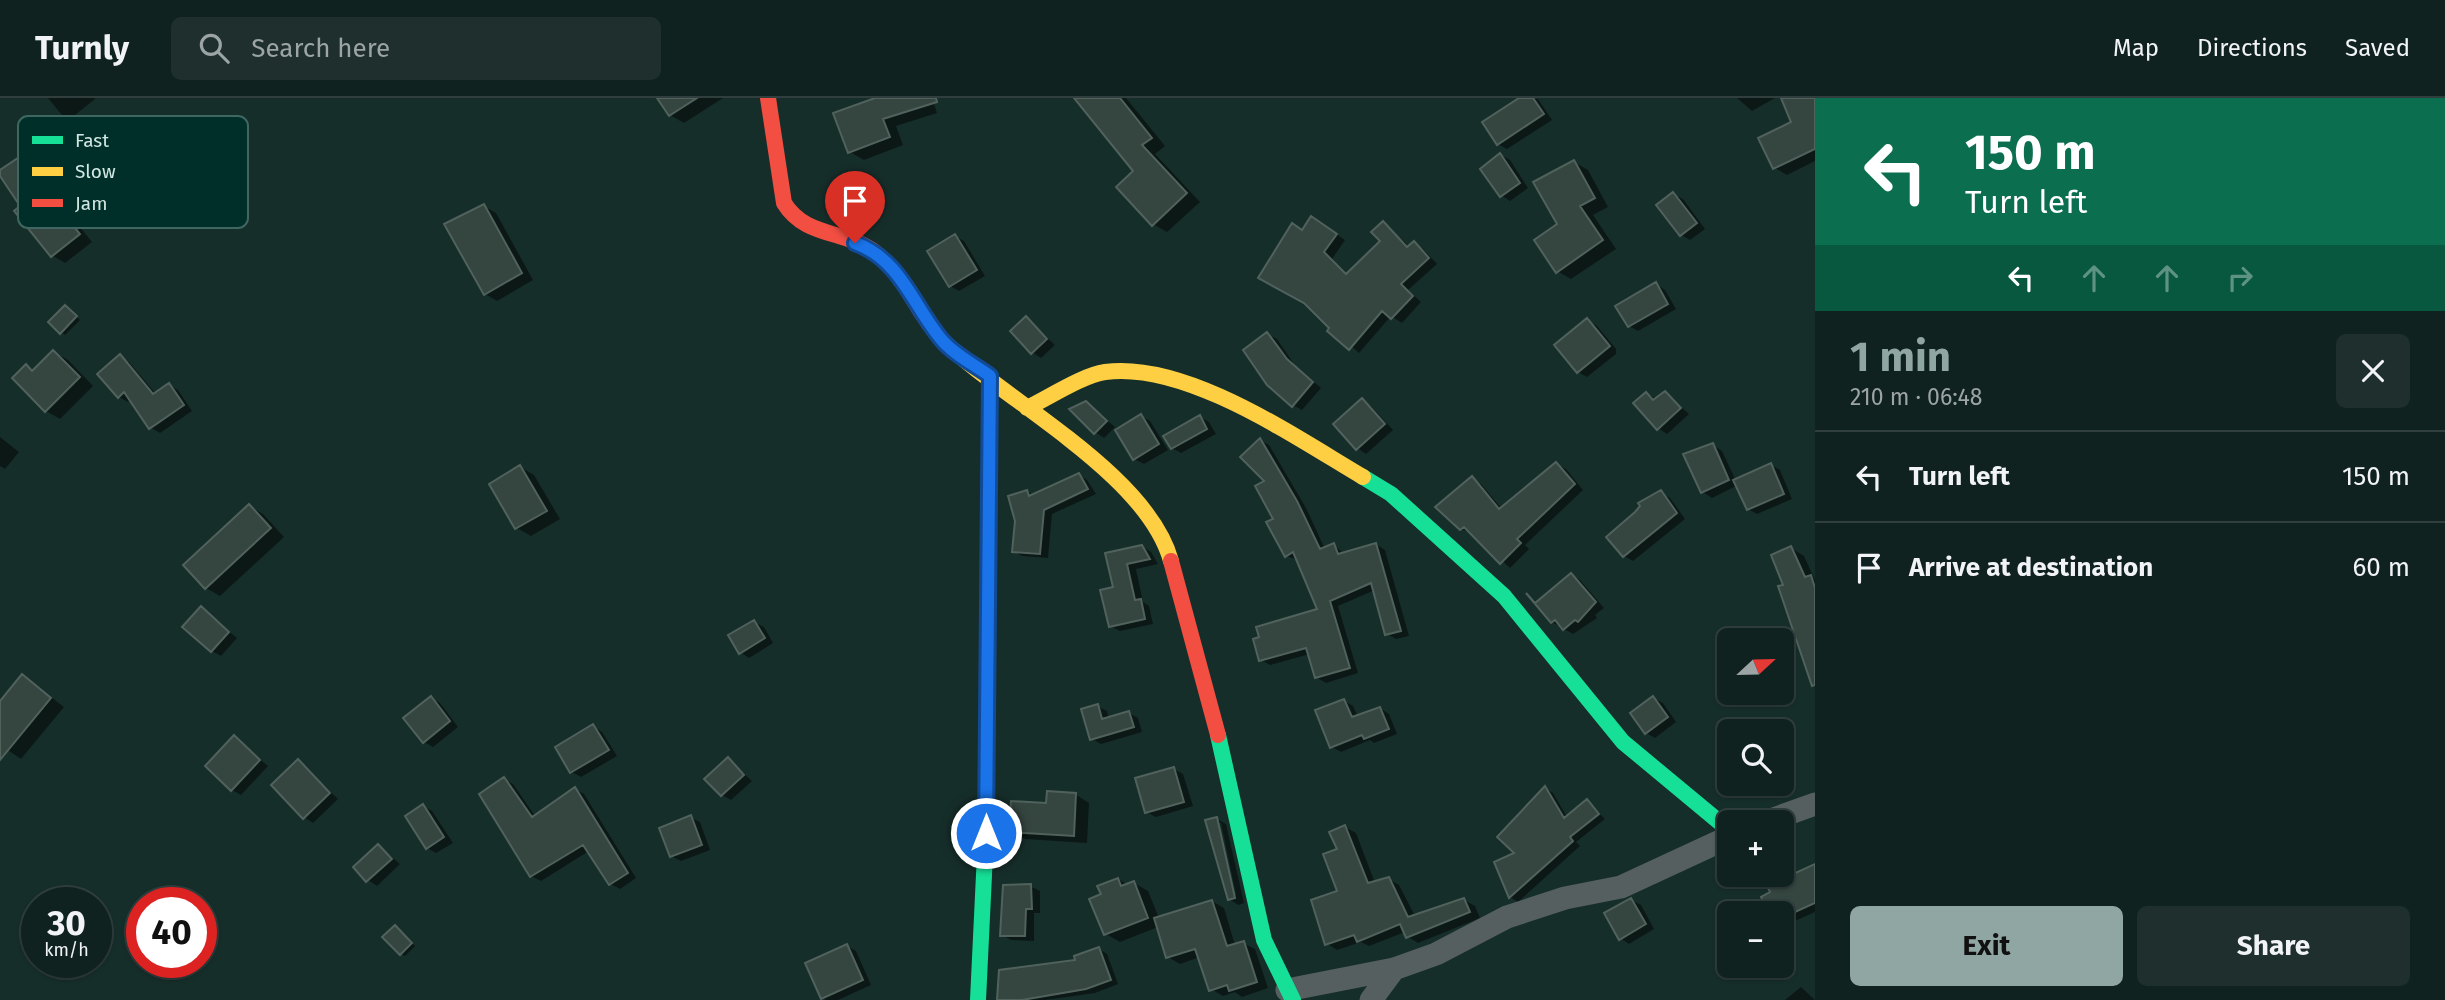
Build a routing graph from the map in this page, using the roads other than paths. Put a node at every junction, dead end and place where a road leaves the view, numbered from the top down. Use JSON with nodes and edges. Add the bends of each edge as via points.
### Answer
{"nodes":[{"id":1,"x":768,"y":98,"type":"edge"},
{"id":2,"x":990,"y":376,"type":"junction"},
{"id":3,"x":1027,"y":408,"type":"junction"},
{"id":4,"x":1815,"y":804,"type":"edge"},
{"id":5,"x":1794,"y":812,"type":"edge"},
{"id":6,"x":1717,"y":820,"type":"edge"},
{"id":7,"x":1717,"y":843,"type":"edge"},
{"id":8,"x":1394,"y":970,"type":"junction"},
{"id":9,"x":1290,"y":995,"type":"edge"},
{"id":10,"x":978,"y":1000,"type":"edge"},
{"id":11,"x":1371,"y":1000,"type":"edge"}],
"edges":[{"from":1,"to":2,"type":"street","via":[[783,203],[790,217],[803,227],[869,248],[896,269],[942,341]]},
{"from":2,"to":3,"type":"street"},
{"from":2,"to":10,"type":"street","via":[[986,833]]},
{"from":3,"to":6,"type":"street","via":[[1102,372],[1143,371],[1241,404],[1380,487],[1504,596],[1623,742]]},
{"from":3,"to":9,"type":"street","via":[[1132,497],[1151,518],[1167,547],[1225,762],[1264,940]]},
{"from":4,"to":5,"type":"street"},
{"from":7,"to":8,"type":"street","via":[[1621,887],[1565,898],[1507,917]]},
{"from":8,"to":9,"type":"street"},
{"from":8,"to":11,"type":"street"}]}
